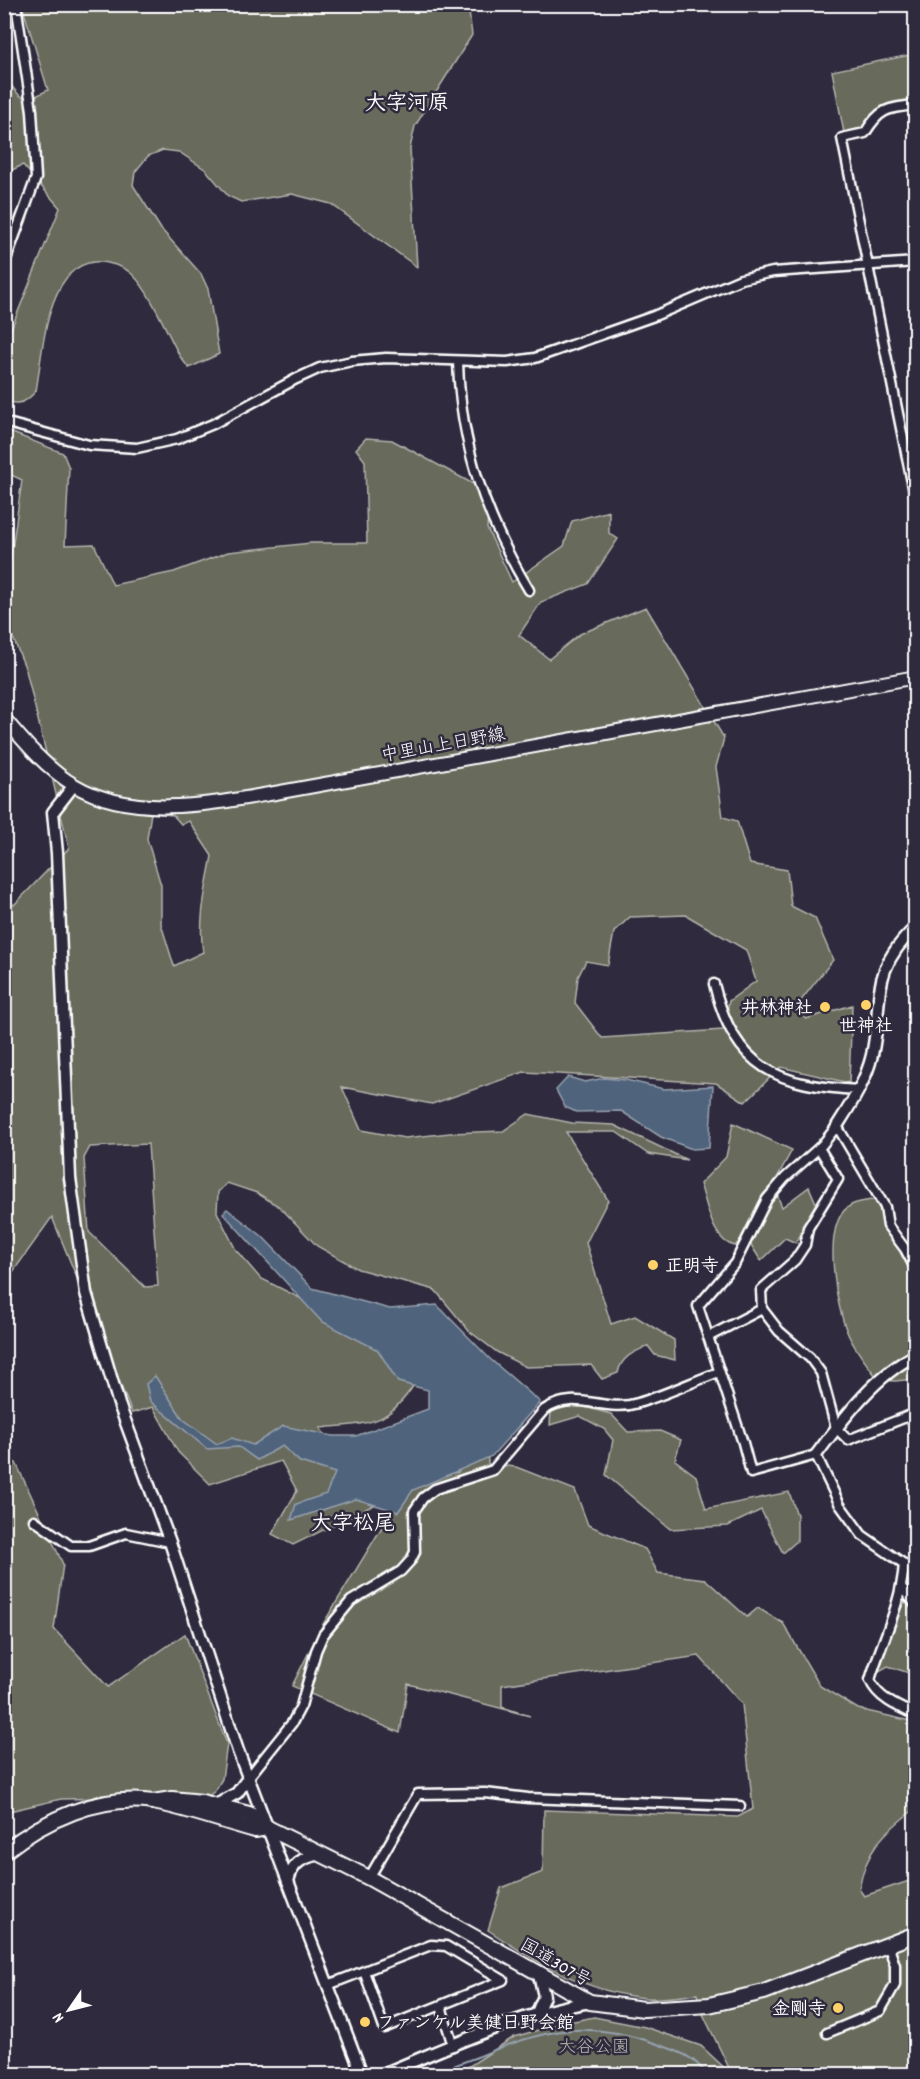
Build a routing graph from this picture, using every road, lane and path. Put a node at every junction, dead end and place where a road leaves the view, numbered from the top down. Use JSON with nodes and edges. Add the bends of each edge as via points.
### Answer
{"nodes":[{"id":1,"x":16,"y":4,"type":"edge"},
{"id":2,"x":915,"y":105,"type":"edge"},
{"id":3,"x":915,"y":262,"type":"edge"},
{"id":4,"x":868,"y":265,"type":"junction"},
{"id":5,"x":4,"y":266,"type":"edge"},
{"id":6,"x":458,"y":361,"type":"junction"},
{"id":7,"x":4,"y":422,"type":"edge"},
{"id":8,"x":915,"y":502,"type":"edge"},
{"id":9,"x":529,"y":590,"type":"dead end"},
{"id":10,"x":915,"y":677,"type":"edge"},
{"id":11,"x":4,"y":718,"type":"edge"},
{"id":12,"x":74,"y":785,"type":"junction"},
{"id":13,"x":915,"y":927,"type":"edge"},
{"id":14,"x":714,"y":984,"type":"dead end"},
{"id":15,"x":859,"y":1090,"type":"junction"},
{"id":16,"x":837,"y":1126,"type":"junction"},
{"id":17,"x":819,"y":1148,"type":"junction"},
{"id":18,"x":915,"y":1270,"type":"edge"},
{"id":19,"x":762,"y":1310,"type":"junction"},
{"id":20,"x":708,"y":1337,"type":"junction"},
{"id":21,"x":915,"y":1355,"type":"edge"},
{"id":22,"x":719,"y":1372,"type":"junction"},
{"id":23,"x":915,"y":1413,"type":"edge"},
{"id":24,"x":836,"y":1428,"type":"junction"},
{"id":25,"x":816,"y":1455,"type":"junction"},
{"id":26,"x":34,"y":1520,"type":"dead end"},
{"id":27,"x":170,"y":1542,"type":"junction"},
{"id":28,"x":902,"y":1588,"type":"junction"},
{"id":29,"x":915,"y":1605,"type":"edge"},
{"id":30,"x":915,"y":1715,"type":"edge"},
{"id":31,"x":249,"y":1778,"type":"junction"},
{"id":32,"x":153,"y":1802,"type":"junction"},
{"id":33,"x":216,"y":1805,"type":"junction"},
{"id":34,"x":740,"y":1806,"type":"dead end"},
{"id":35,"x":268,"y":1828,"type":"junction"},
{"id":36,"x":4,"y":1852,"type":"edge"},
{"id":37,"x":320,"y":1854,"type":"junction"},
{"id":38,"x":369,"y":1878,"type":"junction"},
{"id":39,"x":288,"y":1881,"type":"junction"},
{"id":40,"x":915,"y":1934,"type":"edge"},
{"id":41,"x":888,"y":1945,"type":"junction"},
{"id":42,"x":364,"y":1971,"type":"junction"},
{"id":43,"x":538,"y":1971,"type":"junction"},
{"id":44,"x":328,"y":1985,"type":"junction"},
{"id":45,"x":590,"y":2002,"type":"junction"},
{"id":46,"x":441,"y":2006,"type":"junction"},
{"id":47,"x":536,"y":2015,"type":"junction"},
{"id":48,"x":827,"y":2033,"type":"dead end"},
{"id":49,"x":453,"y":2046,"type":"junction"},
{"id":50,"x":362,"y":2074,"type":"edge"},
{"id":51,"x":383,"y":2074,"type":"edge"}],
"edges":[{"from":1,"to":5,"type":"street","via":[[31,102],[36,178]]},
{"from":2,"to":4,"type":"street","via":[[885,110],[865,133],[842,138]]},
{"from":3,"to":4,"type":"street"},
{"from":4,"to":6,"type":"street","via":[[773,272],[741,279],[557,352],[507,362]]},
{"from":4,"to":8,"type":"street"},
{"from":6,"to":7,"type":"street","via":[[386,358],[320,368],[213,424],[177,439],[137,448],[89,445]]},
{"from":6,"to":9,"type":"street","via":[[459,404],[474,471],[506,551]]},
{"from":10,"to":12,"type":"main road","name":"中里山上日野線","via":[[203,805],[164,807],[129,802]]},
{"from":11,"to":12,"type":"main road","name":"中里山上日野線","via":[[42,760]]},
{"from":12,"to":27,"type":"street","via":[[53,812],[70,1178],[86,1293],[98,1339]]},
{"from":13,"to":15,"type":"street","via":[[883,969],[872,1057]]},
{"from":14,"to":15,"type":"street","via":[[727,1024],[757,1064],[785,1079]]},
{"from":15,"to":16,"type":"street"},
{"from":16,"to":17,"type":"street"},
{"from":16,"to":18,"type":"street","via":[[885,1207],[888,1226]]},
{"from":17,"to":19,"type":"street","via":[[838,1179],[808,1228],[805,1245],[795,1260],[761,1290]]},
{"from":17,"to":20,"type":"street","via":[[767,1199],[734,1265],[698,1306]]},
{"from":19,"to":20,"type":"street"},
{"from":19,"to":24,"type":"street","via":[[821,1373]]},
{"from":20,"to":22,"type":"street"},
{"from":21,"to":24,"type":"street","via":[[896,1365]]},
{"from":22,"to":25,"type":"street","via":[[751,1473]]},
{"from":22,"to":31,"type":"street","via":[[638,1403],[614,1406],[574,1399],[554,1403],[493,1470],[435,1489],[423,1498],[414,1511],[415,1552],[411,1560],[396,1574],[351,1601],[323,1635],[301,1706]]},
{"from":23,"to":24,"type":"street","via":[[848,1440]]},
{"from":24,"to":25,"type":"street"},
{"from":25,"to":28,"type":"street","via":[[840,1505],[862,1535],[904,1564]]},
{"from":26,"to":27,"type":"street","via":[[71,1546],[89,1546],[126,1533]]},
{"from":27,"to":31,"type":"street"},
{"from":28,"to":29,"type":"street"},
{"from":28,"to":30,"type":"street","via":[[870,1680],[881,1696]]},
{"from":31,"to":33,"type":"street","via":[[237,1793]]},
{"from":31,"to":35,"type":"street"},
{"from":32,"to":33,"type":"highway","name":"国道307号","via":[[172,1799]]},
{"from":32,"to":35,"type":"highway","name":"国道307号","via":[[255,1830]]},
{"from":32,"to":36,"type":"highway","name":"国道307号","via":[[90,1807],[50,1821]]},
{"from":33,"to":35,"type":"highway","name":"国道307号","via":[[249,1814]]},
{"from":34,"to":38,"type":"street","via":[[484,1793],[418,1794]]},
{"from":35,"to":37,"type":"highway","name":"国道307号"},
{"from":35,"to":39,"type":"street"},
{"from":37,"to":38,"type":"highway","name":"国道307号"},
{"from":37,"to":39,"type":"street","via":[[299,1860]]},
{"from":38,"to":43,"type":"highway","name":"国道307号"},
{"from":39,"to":44,"type":"street"},
{"from":40,"to":41,"type":"highway","name":"国道307号"},
{"from":41,"to":45,"type":"highway","name":"国道307号","via":[[764,1992],[709,2005],[644,2009]]},
{"from":41,"to":48,"type":"street","via":[[896,1985],[880,2011]]},
{"from":42,"to":44,"type":"street"},
{"from":42,"to":46,"type":"street","via":[[384,2028]]},
{"from":42,"to":46,"type":"street","via":[[431,1945],[446,1946],[503,1980]]},
{"from":43,"to":45,"type":"highway","name":"国道307号"},
{"from":43,"to":47,"type":"street","via":[[544,1995]]},
{"from":44,"to":50,"type":"street"},
{"from":45,"to":47,"type":"street"},
{"from":46,"to":49,"type":"street"},
{"from":47,"to":49,"type":"street"},
{"from":49,"to":51,"type":"street"}]}
